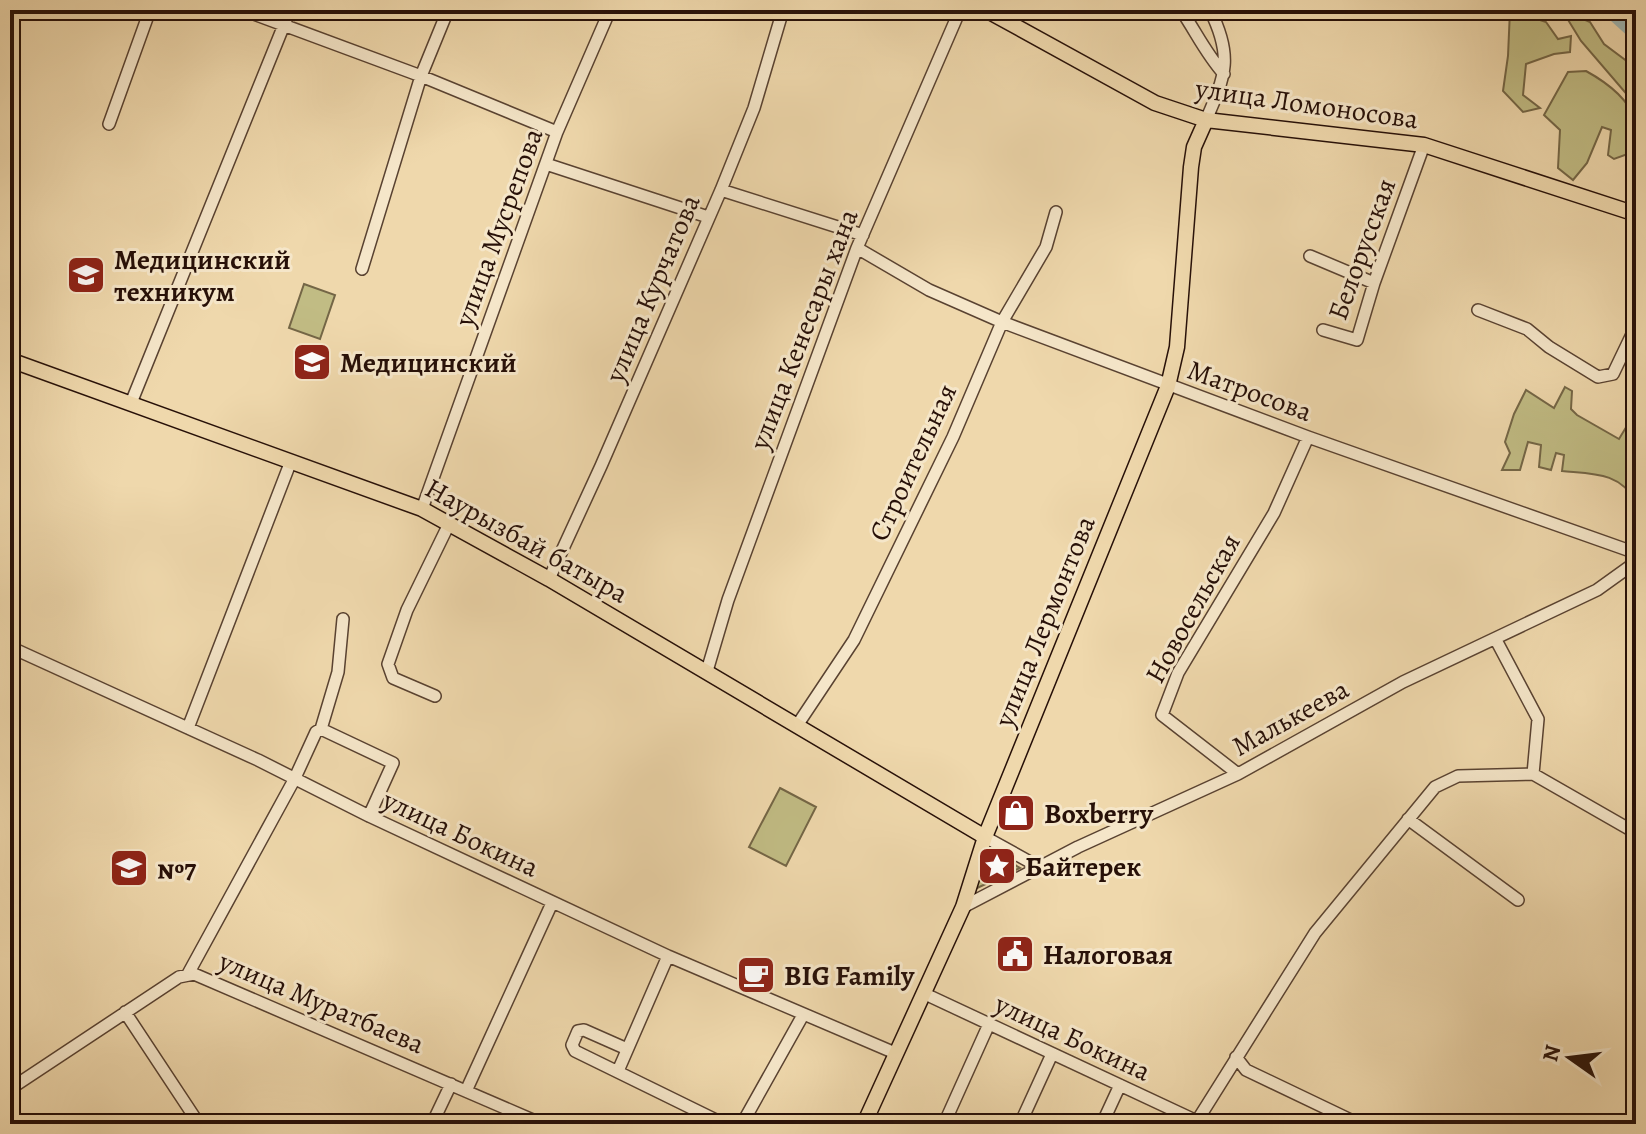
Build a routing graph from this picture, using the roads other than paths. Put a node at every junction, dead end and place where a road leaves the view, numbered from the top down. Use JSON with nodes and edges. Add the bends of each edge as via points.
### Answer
{"nodes":[{"id":1,"x":150,"y":10,"type":"edge"},
{"id":2,"x":243,"y":10,"type":"edge"},
{"id":3,"x":290,"y":10,"type":"edge"},
{"id":4,"x":448,"y":10,"type":"edge"},
{"id":5,"x":610,"y":10,"type":"edge"},
{"id":6,"x":783,"y":10,"type":"edge"},
{"id":7,"x":960,"y":10,"type":"edge"},
{"id":8,"x":986,"y":10,"type":"edge"},
{"id":9,"x":1181,"y":10,"type":"edge"},
{"id":10,"x":1210,"y":10,"type":"edge"},
{"id":11,"x":283,"y":26,"type":"junction"},
{"id":12,"x":1224,"y":74,"type":"junction"},
{"id":13,"x":421,"y":76,"type":"junction"},
{"id":14,"x":1206,"y":120,"type":"junction"},
{"id":15,"x":109,"y":124,"type":"dead end"},
{"id":16,"x":557,"y":132,"type":"junction"},
{"id":17,"x":1424,"y":145,"type":"junction"},
{"id":18,"x":546,"y":164,"type":"junction"},
{"id":19,"x":721,"y":190,"type":"junction"},
{"id":20,"x":1056,"y":212,"type":"dead end"},
{"id":21,"x":1636,"y":214,"type":"edge"},
{"id":22,"x":708,"y":217,"type":"junction"},
{"id":23,"x":863,"y":235,"type":"junction"},
{"id":24,"x":857,"y":248,"type":"junction"},
{"id":25,"x":1310,"y":256,"type":"dead end"},
{"id":26,"x":362,"y":269,"type":"dead end"},
{"id":27,"x":1374,"y":283,"type":"junction"},
{"id":28,"x":1478,"y":310,"type":"dead end"},
{"id":29,"x":1002,"y":322,"type":"junction"},
{"id":30,"x":1636,"y":326,"type":"edge"},
{"id":31,"x":1323,"y":330,"type":"dead end"},
{"id":32,"x":10,"y":360,"type":"edge"},
{"id":33,"x":1168,"y":386,"type":"junction"},
{"id":34,"x":131,"y":403,"type":"junction"},
{"id":35,"x":1308,"y":437,"type":"junction"},
{"id":36,"x":291,"y":461,"type":"junction"},
{"id":37,"x":422,"y":509,"type":"junction"},
{"id":38,"x":449,"y":524,"type":"junction"},
{"id":39,"x":1636,"y":553,"type":"edge"},
{"id":40,"x":1636,"y":562,"type":"edge"},
{"id":41,"x":549,"y":579,"type":"junction"},
{"id":42,"x":343,"y":619,"type":"dead end"},
{"id":43,"x":1496,"y":640,"type":"junction"},
{"id":44,"x":10,"y":647,"type":"edge"},
{"id":45,"x":707,"y":671,"type":"junction"},
{"id":46,"x":435,"y":696,"type":"dead end"},
{"id":47,"x":798,"y":724,"type":"junction"},
{"id":48,"x":188,"y":728,"type":"junction"},
{"id":49,"x":321,"y":729,"type":"junction"},
{"id":50,"x":1238,"y":774,"type":"junction"},
{"id":51,"x":1533,"y":774,"type":"junction"},
{"id":52,"x":294,"y":780,"type":"junction"},
{"id":53,"x":369,"y":816,"type":"junction"},
{"id":54,"x":1408,"y":819,"type":"junction"},
{"id":55,"x":1636,"y":833,"type":"edge"},
{"id":56,"x":985,"y":837,"type":"junction"},
{"id":57,"x":1039,"y":867,"type":"junction"},
{"id":58,"x":1518,"y":900,"type":"dead end"},
{"id":59,"x":552,"y":903,"type":"junction"},
{"id":60,"x":963,"y":907,"type":"junction"},
{"id":61,"x":668,"y":956,"type":"junction"},
{"id":62,"x":188,"y":974,"type":"junction"},
{"id":63,"x":923,"y":993,"type":"junction"},
{"id":64,"x":125,"y":1012,"type":"junction"},
{"id":65,"x":803,"y":1015,"type":"junction"},
{"id":66,"x":989,"y":1024,"type":"junction"},
{"id":67,"x":627,"y":1049,"type":"junction"},
{"id":68,"x":895,"y":1053,"type":"junction"},
{"id":69,"x":1052,"y":1054,"type":"junction"},
{"id":70,"x":1236,"y":1057,"type":"junction"},
{"id":71,"x":618,"y":1071,"type":"junction"},
{"id":72,"x":451,"y":1084,"type":"junction"},
{"id":73,"x":1120,"y":1085,"type":"junction"},
{"id":74,"x":10,"y":1089,"type":"edge"},
{"id":75,"x":466,"y":1091,"type":"junction"},
{"id":76,"x":196,"y":1123,"type":"edge"},
{"id":77,"x":1200,"y":1123,"type":"edge"},
{"id":78,"x":432,"y":1124,"type":"edge"},
{"id":79,"x":542,"y":1124,"type":"edge"},
{"id":80,"x":724,"y":1124,"type":"edge"},
{"id":81,"x":742,"y":1124,"type":"edge"},
{"id":82,"x":864,"y":1124,"type":"edge"},
{"id":83,"x":944,"y":1124,"type":"edge"},
{"id":84,"x":1020,"y":1124,"type":"edge"},
{"id":85,"x":1102,"y":1124,"type":"edge"},
{"id":86,"x":1359,"y":1124,"type":"edge"}],
"edges":[{"from":1,"to":15,"type":"street"},
{"from":2,"to":11,"type":"street"},
{"from":3,"to":11,"type":"street"},
{"from":4,"to":13,"type":"street"},
{"from":5,"to":16,"type":"street","name":"улица Мусрепова"},
{"from":6,"to":19,"type":"street","name":"улица Курчатова","via":[[754,108]]},
{"from":7,"to":23,"type":"street","name":"улица Кенесары хана"},
{"from":8,"to":14,"type":"main road","name":"улица Ломоносова","via":[[1155,103]]},
{"from":9,"to":12,"type":"street"},
{"from":10,"to":12,"type":"street","via":[[1226,47]]},
{"from":11,"to":13,"type":"street"},
{"from":11,"to":34,"type":"street"},
{"from":12,"to":14,"type":"street"},
{"from":13,"to":16,"type":"street"},
{"from":13,"to":26,"type":"street"},
{"from":14,"to":17,"type":"main road","name":"улица Ломоносова"},
{"from":14,"to":33,"type":"main road","name":"улица Лермонтова","via":[[1191,167],[1177,347]]},
{"from":16,"to":18,"type":"street","name":"улица Мусрепова"},
{"from":17,"to":21,"type":"main road","name":"улица Ломоносова"},
{"from":17,"to":27,"type":"street","name":"Белорусская"},
{"from":18,"to":22,"type":"street"},
{"from":18,"to":37,"type":"street","name":"улица Мусрепова"},
{"from":19,"to":22,"type":"street","name":"улица Курчатова"},
{"from":19,"to":23,"type":"street"},
{"from":20,"to":29,"type":"street","name":"Строительная","via":[[1046,247]]},
{"from":22,"to":41,"type":"street","name":"улица Курчатова"},
{"from":23,"to":24,"type":"street","name":"улица Кенесары хана"},
{"from":24,"to":29,"type":"street","name":"Матросова","via":[[929,290]]},
{"from":24,"to":45,"type":"street","name":"улица Кенесары хана"},
{"from":25,"to":27,"type":"street"},
{"from":27,"to":31,"type":"street","name":"Белорусская","via":[[1357,340]]},
{"from":28,"to":30,"type":"street","via":[[1527,329],[1598,377],[1613,374]]},
{"from":29,"to":33,"type":"street","name":"Матросова"},
{"from":29,"to":47,"type":"street","name":"Строительная","via":[[953,437],[854,640]]},
{"from":32,"to":34,"type":"main road","name":"Наурызбай батыра"},
{"from":33,"to":35,"type":"street","name":"Матросова"},
{"from":33,"to":56,"type":"main road","name":"улица Лермонтова"},
{"from":34,"to":36,"type":"main road","name":"Наурызбай батыра"},
{"from":35,"to":39,"type":"street","name":"Матросова"},
{"from":35,"to":50,"type":"street","name":"Новосельская","via":[[1274,513],[1178,673],[1162,715]]},
{"from":36,"to":37,"type":"main road","name":"Наурызбай батыра"},
{"from":36,"to":48,"type":"street"},
{"from":37,"to":38,"type":"main road","name":"Наурызбай батыра"},
{"from":38,"to":41,"type":"main road","name":"Наурызбай батыра"},
{"from":38,"to":46,"type":"street","via":[[407,610],[388,664],[393,678]]},
{"from":40,"to":43,"type":"street","name":"Малькеева","via":[[1597,590]]},
{"from":41,"to":45,"type":"main road","name":"Наурызбай батыра"},
{"from":42,"to":49,"type":"street","via":[[338,672]]},
{"from":43,"to":50,"type":"street","name":"Малькеева","via":[[1403,682]]},
{"from":43,"to":51,"type":"street","via":[[1538,719]]},
{"from":44,"to":48,"type":"street","name":"улица Бокина"},
{"from":45,"to":47,"type":"main road","name":"Наурызбай батыра"},
{"from":47,"to":56,"type":"main road","name":"Наурызбай батыра"},
{"from":48,"to":52,"type":"street","name":"улица Бокина"},
{"from":49,"to":52,"type":"street"},
{"from":49,"to":53,"type":"street","via":[[393,763]]},
{"from":50,"to":57,"type":"street","name":"Малькеева"},
{"from":51,"to":54,"type":"street","via":[[1458,776],[1435,787]]},
{"from":51,"to":55,"type":"street"},
{"from":52,"to":53,"type":"street","name":"улица Бокина"},
{"from":52,"to":62,"type":"street"},
{"from":53,"to":59,"type":"street","name":"улица Бокина"},
{"from":54,"to":58,"type":"street"},
{"from":54,"to":70,"type":"street","via":[[1315,933]]},
{"from":56,"to":57,"type":"street"},
{"from":56,"to":60,"type":"main road","name":"улица Лермонтова"},
{"from":57,"to":60,"type":"street","name":"Малькеева"},
{"from":59,"to":61,"type":"street","name":"улица Бокина"},
{"from":59,"to":75,"type":"street"},
{"from":60,"to":63,"type":"main road","name":"улица Лермонтова"},
{"from":61,"to":65,"type":"street","name":"улица Бокина"},
{"from":61,"to":67,"type":"street"},
{"from":62,"to":64,"type":"street","name":"улица Муратбаева"},
{"from":62,"to":72,"type":"street","name":"улица Муратбаева"},
{"from":63,"to":66,"type":"street","name":"улица Бокина"},
{"from":63,"to":68,"type":"main road","name":"улица Лермонтова"},
{"from":64,"to":74,"type":"street","name":"улица Муратбаева"},
{"from":64,"to":76,"type":"street"},
{"from":65,"to":68,"type":"street","name":"улица Бокина"},
{"from":65,"to":81,"type":"street"},
{"from":66,"to":69,"type":"street","name":"улица Бокина"},
{"from":66,"to":83,"type":"street"},
{"from":67,"to":71,"type":"street"},
{"from":67,"to":71,"type":"street","via":[[584,1030],[578,1031],[572,1045]]},
{"from":68,"to":82,"type":"main road","name":"улица Лермонтова"},
{"from":69,"to":73,"type":"street","name":"улица Бокина"},
{"from":69,"to":84,"type":"street"},
{"from":70,"to":77,"type":"street"},
{"from":70,"to":86,"type":"street","via":[[1246,1070]]},
{"from":71,"to":80,"type":"street"},
{"from":72,"to":75,"type":"street","name":"улица Муратбаева"},
{"from":72,"to":78,"type":"street"},
{"from":73,"to":77,"type":"street","name":"улица Бокина"},
{"from":73,"to":85,"type":"street"},
{"from":75,"to":79,"type":"street","name":"улица Муратбаева"}]}
